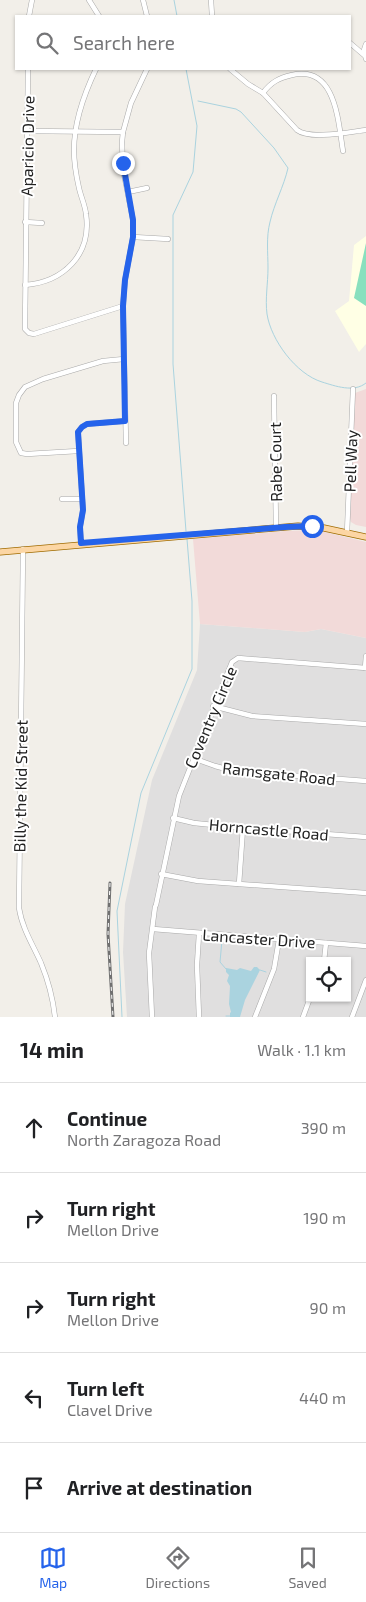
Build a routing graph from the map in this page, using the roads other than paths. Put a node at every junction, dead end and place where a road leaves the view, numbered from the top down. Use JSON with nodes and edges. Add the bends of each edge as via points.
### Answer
{"nodes":[{"id":1,"x":32,"y":0,"type":"edge"},
{"id":2,"x":89,"y":0,"type":"edge"},
{"id":3,"x":143,"y":0,"type":"edge"},
{"id":4,"x":210,"y":0,"type":"edge"},
{"id":5,"x":29,"y":15,"type":"edge"},
{"id":6,"x":98,"y":15,"type":"edge"},
{"id":7,"x":147,"y":15,"type":"edge"},
{"id":8,"x":212,"y":15,"type":"edge"},
{"id":9,"x":351,"y":44,"type":"edge"},
{"id":10,"x":366,"y":44,"type":"edge"},
{"id":11,"x":365,"y":57,"type":"edge"},
{"id":12,"x":28,"y":70,"type":"edge"},
{"id":13,"x":96,"y":70,"type":"edge"},
{"id":14,"x":147,"y":70,"type":"edge"},
{"id":15,"x":231,"y":70,"type":"edge"},
{"id":16,"x":263,"y":93,"type":"junction"},
{"id":17,"x":366,"y":130,"type":"edge"},
{"id":18,"x":27,"y":131,"type":"junction"},
{"id":19,"x":76,"y":132,"type":"junction"},
{"id":20,"x":123,"y":132,"type":"junction"},
{"id":21,"x":340,"y":132,"type":"junction"},
{"id":22,"x":343,"y":151,"type":"dead end"},
{"id":23,"x":147,"y":188,"type":"dead end"},
{"id":24,"x":128,"y":192,"type":"junction"},
{"id":25,"x":25,"y":222,"type":"junction"},
{"id":26,"x":42,"y":223,"type":"dead end"},
{"id":27,"x":133,"y":237,"type":"junction"},
{"id":28,"x":168,"y":238,"type":"dead end"},
{"id":29,"x":24,"y":285,"type":"junction"},
{"id":30,"x":123,"y":306,"type":"junction"},
{"id":31,"x":124,"y":359,"type":"junction"},
{"id":32,"x":353,"y":389,"type":"dead end"},
{"id":33,"x":274,"y":396,"type":"dead end"},
{"id":34,"x":125,"y":421,"type":"junction"},
{"id":35,"x":126,"y":442,"type":"dead end"},
{"id":36,"x":78,"y":451,"type":"junction"},
{"id":37,"x":62,"y":499,"type":"dead end"},
{"id":38,"x":82,"y":499,"type":"junction"},
{"id":39,"x":276,"y":528,"type":"junction"},
{"id":40,"x":347,"y":532,"type":"junction"},
{"id":41,"x":366,"y":537,"type":"edge"},
{"id":42,"x":81,"y":543,"type":"junction"},
{"id":43,"x":23,"y":549,"type":"junction"},
{"id":44,"x":0,"y":552,"type":"edge"},
{"id":45,"x":366,"y":656,"type":"edge"},
{"id":46,"x":365,"y":668,"type":"edge"},
{"id":47,"x":213,"y":706,"type":"junction"},
{"id":48,"x":366,"y":724,"type":"edge"},
{"id":49,"x":193,"y":758,"type":"junction"},
{"id":50,"x":366,"y":781,"type":"edge"},
{"id":51,"x":174,"y":818,"type":"junction"},
{"id":52,"x":243,"y":828,"type":"junction"},
{"id":53,"x":366,"y":837,"type":"edge"},
{"id":54,"x":161,"y":874,"type":"junction"},
{"id":55,"x":239,"y":884,"type":"junction"},
{"id":56,"x":366,"y":893,"type":"edge"},
{"id":57,"x":153,"y":929,"type":"junction"},
{"id":58,"x":199,"y":934,"type":"junction"},
{"id":59,"x":280,"y":940,"type":"junction"},
{"id":60,"x":326,"y":943,"type":"junction"},
{"id":61,"x":366,"y":946,"type":"edge"},
{"id":62,"x":324,"y":957,"type":"edge"},
{"id":63,"x":366,"y":980,"type":"edge"},
{"id":64,"x":309,"y":1002,"type":"edge"},
{"id":65,"x":55,"y":1017,"type":"edge"},
{"id":66,"x":152,"y":1017,"type":"edge"},
{"id":67,"x":199,"y":1017,"type":"edge"},
{"id":68,"x":255,"y":1017,"type":"edge"},
{"id":69,"x":303,"y":1017,"type":"edge"},
{"id":70,"x":352,"y":1017,"type":"edge"}],
"edges":[{"from":1,"to":5,"type":"street"},
{"from":2,"to":6,"type":"street"},
{"from":3,"to":7,"type":"street"},
{"from":4,"to":8,"type":"street"},
{"from":9,"to":11,"type":"street"},
{"from":10,"to":11,"type":"street"},
{"from":12,"to":18,"type":"street","name":"Aparicio Drive"},
{"from":13,"to":19,"type":"street","via":[[81,104]]},
{"from":14,"to":20,"type":"street"},
{"from":15,"to":16,"type":"street"},
{"from":16,"to":21,"type":"street","via":[[303,134]]},
{"from":16,"to":21,"type":"street","via":[[272,82],[281,78],[304,74],[318,78],[326,86],[336,108]]},
{"from":17,"to":21,"type":"street"},
{"from":18,"to":19,"type":"street"},
{"from":18,"to":25,"type":"street","name":"Aparicio Drive"},
{"from":19,"to":20,"type":"street"},
{"from":19,"to":29,"type":"street","via":[[75,166],[86,209],[84,245],[74,262],[60,274],[39,284]]},
{"from":20,"to":24,"type":"street","via":[[122,160]]},
{"from":21,"to":22,"type":"street"},
{"from":23,"to":24,"type":"street"},
{"from":24,"to":27,"type":"street"},
{"from":25,"to":26,"type":"street"},
{"from":25,"to":29,"type":"street","name":"Aparicio Drive"},
{"from":27,"to":28,"type":"street"},
{"from":27,"to":30,"type":"street"},
{"from":29,"to":30,"type":"street","name":"Aparicio Drive","via":[[24,326],[32,334]]},
{"from":30,"to":31,"type":"street"},
{"from":31,"to":34,"type":"street"},
{"from":31,"to":36,"type":"street","via":[[103,361],[43,380],[25,387],[18,395],[16,442],[21,453]]},
{"from":32,"to":40,"type":"street","name":"Pell Way"},
{"from":33,"to":39,"type":"street","name":"Rabe Court"},
{"from":34,"to":35,"type":"street"},
{"from":34,"to":36,"type":"street","via":[[82,427]]},
{"from":36,"to":38,"type":"street"},
{"from":37,"to":38,"type":"street"},
{"from":38,"to":42,"type":"street"},
{"from":39,"to":40,"type":"main road","via":[[312,526]]},
{"from":39,"to":42,"type":"main road"},
{"from":40,"to":41,"type":"main road"},
{"from":42,"to":43,"type":"main road"},
{"from":43,"to":44,"type":"main road"},
{"from":43,"to":65,"type":"street","name":"Billy the Kid Street","via":[[19,908],[42,964]]},
{"from":45,"to":46,"type":"street"},
{"from":46,"to":47,"type":"street","name":"Coventry Circle","via":[[237,658],[230,665]]},
{"from":47,"to":48,"type":"street","via":[[252,716]]},
{"from":47,"to":49,"type":"street","name":"Coventry Circle"},
{"from":49,"to":50,"type":"street","name":"Ramsgate Road","via":[[234,771]]},
{"from":49,"to":51,"type":"street","name":"Coventry Circle"},
{"from":51,"to":52,"type":"street","name":"Horncastle Road"},
{"from":51,"to":54,"type":"street","name":"Coventry Circle"},
{"from":52,"to":53,"type":"street","name":"Horncastle Road"},
{"from":52,"to":55,"type":"street"},
{"from":54,"to":55,"type":"street"},
{"from":54,"to":57,"type":"street","name":"Coventry Circle"},
{"from":55,"to":56,"type":"street"},
{"from":57,"to":58,"type":"street","name":"Lancaster Drive"},
{"from":57,"to":66,"type":"street","name":"Coventry Circle","via":[[149,952]]},
{"from":58,"to":59,"type":"street","name":"Lancaster Drive"},
{"from":58,"to":67,"type":"street","via":[[196,965]]},
{"from":59,"to":60,"type":"street","name":"Lancaster Drive"},
{"from":59,"to":68,"type":"street","via":[[274,969]]},
{"from":60,"to":61,"type":"street","name":"Lancaster Drive"},
{"from":60,"to":62,"type":"street"},
{"from":63,"to":70,"type":"street"},
{"from":64,"to":69,"type":"street"}]}
